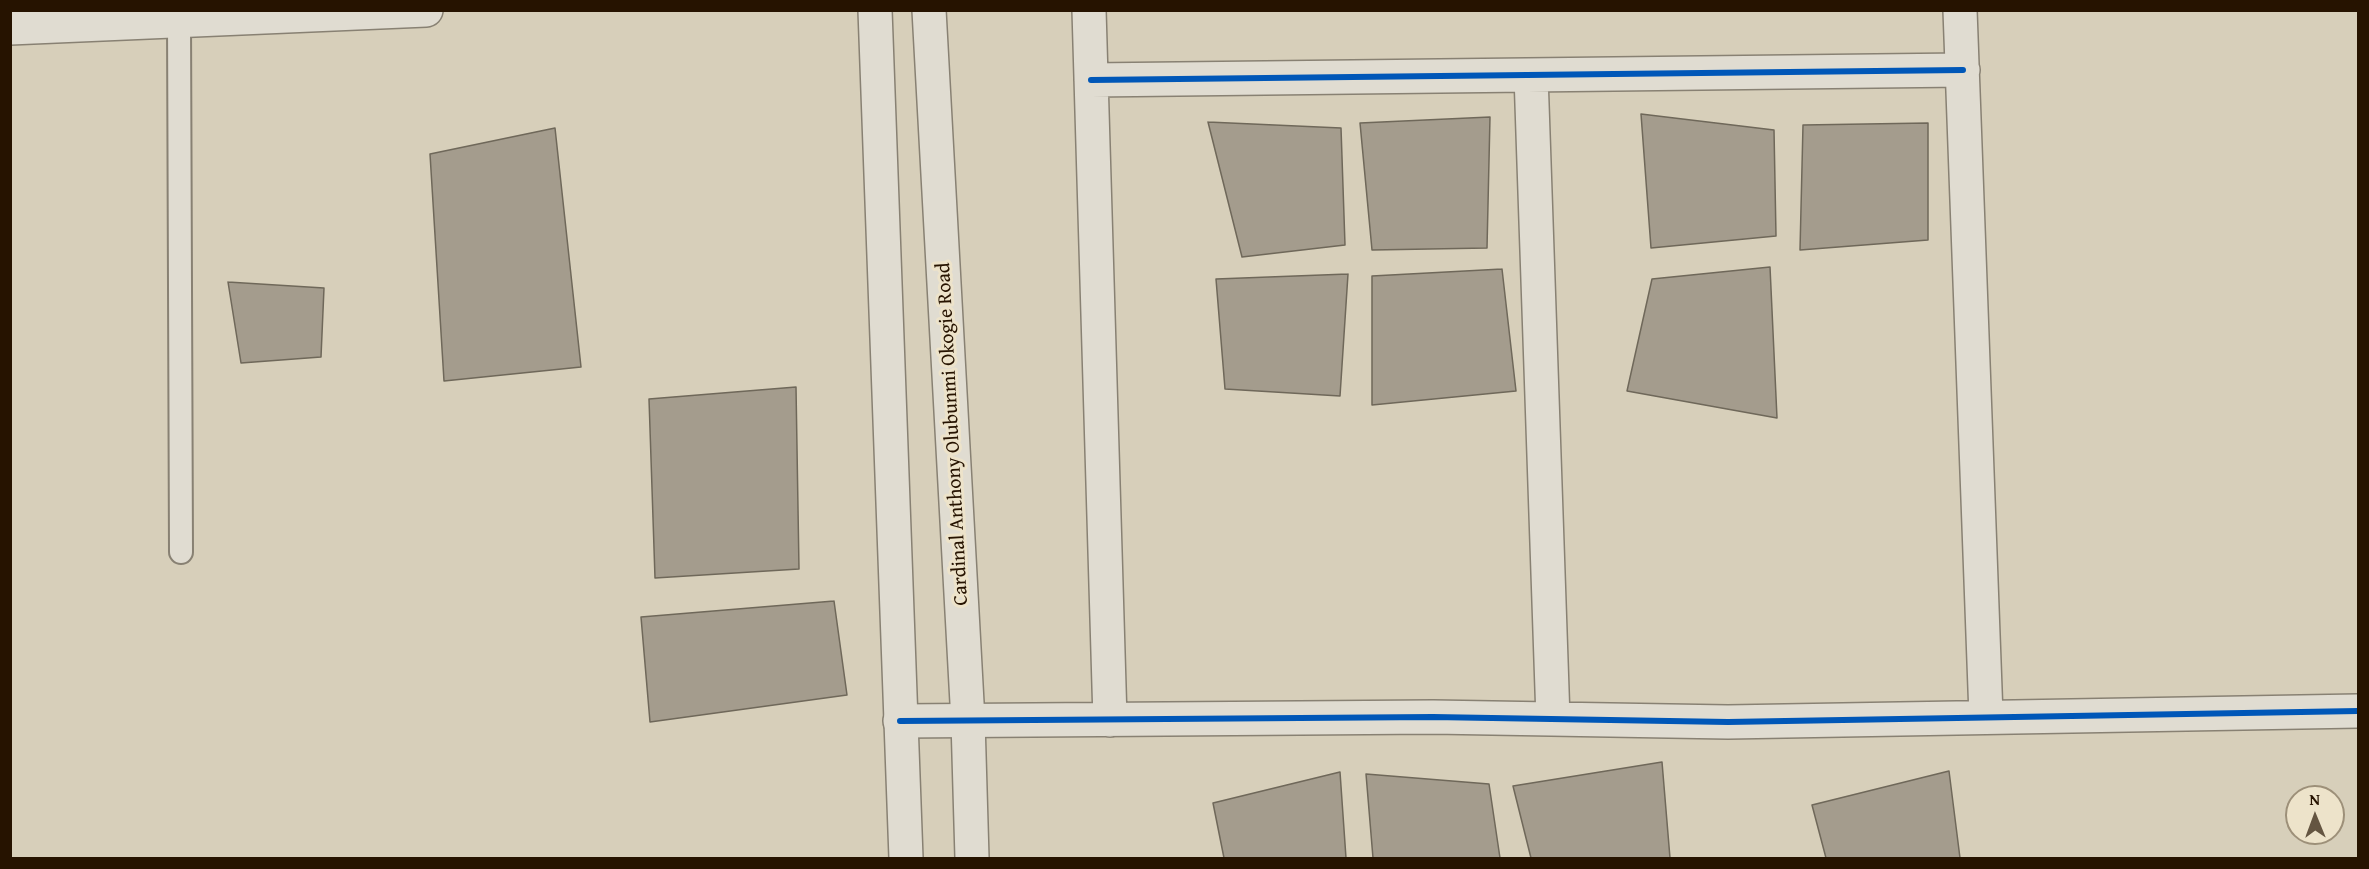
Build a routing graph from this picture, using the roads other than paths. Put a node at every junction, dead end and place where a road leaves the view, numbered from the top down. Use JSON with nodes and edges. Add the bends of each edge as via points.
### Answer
{"nodes":[{"id":1,"x":426,"y":10,"type":"edge"},
{"id":2,"x":875,"y":10,"type":"edge"},
{"id":3,"x":929,"y":10,"type":"edge"},
{"id":4,"x":1089,"y":10,"type":"edge"},
{"id":5,"x":1960,"y":10,"type":"edge"},
{"id":6,"x":178,"y":21,"type":"junction"},
{"id":7,"x":10,"y":28,"type":"edge"},
{"id":8,"x":1963,"y":70,"type":"junction"},
{"id":9,"x":1531,"y":75,"type":"junction"},
{"id":10,"x":1091,"y":80,"type":"junction"},
{"id":11,"x":181,"y":552,"type":"dead end"},
{"id":12,"x":2358,"y":711,"type":"edge"},
{"id":13,"x":1986,"y":716,"type":"junction"},
{"id":14,"x":1553,"y":719,"type":"junction"},
{"id":15,"x":1110,"y":720,"type":"junction"},
{"id":16,"x":900,"y":721,"type":"junction"},
{"id":17,"x":968,"y":722,"type":"junction"},
{"id":18,"x":906,"y":858,"type":"edge"},
{"id":19,"x":972,"y":858,"type":"edge"}],
"edges":[{"from":1,"to":6,"type":"street"},
{"from":2,"to":16,"type":"street"},
{"from":3,"to":17,"type":"street","name":"Cardinal Anthony Olubunmi Okogie Road"},
{"from":4,"to":10,"type":"street"},
{"from":5,"to":8,"type":"street"},
{"from":6,"to":7,"type":"street"},
{"from":6,"to":11,"type":"lane"},
{"from":8,"to":9,"type":"street"},
{"from":8,"to":13,"type":"street"},
{"from":9,"to":10,"type":"street"},
{"from":9,"to":14,"type":"street"},
{"from":10,"to":15,"type":"street"},
{"from":12,"to":13,"type":"street"},
{"from":13,"to":14,"type":"street","via":[[1728,722]]},
{"from":14,"to":15,"type":"street"},
{"from":15,"to":17,"type":"street"},
{"from":16,"to":17,"type":"street"},
{"from":16,"to":18,"type":"street"},
{"from":17,"to":19,"type":"street","name":"Cardinal Anthony Olubunmi Okogie Road"}]}
